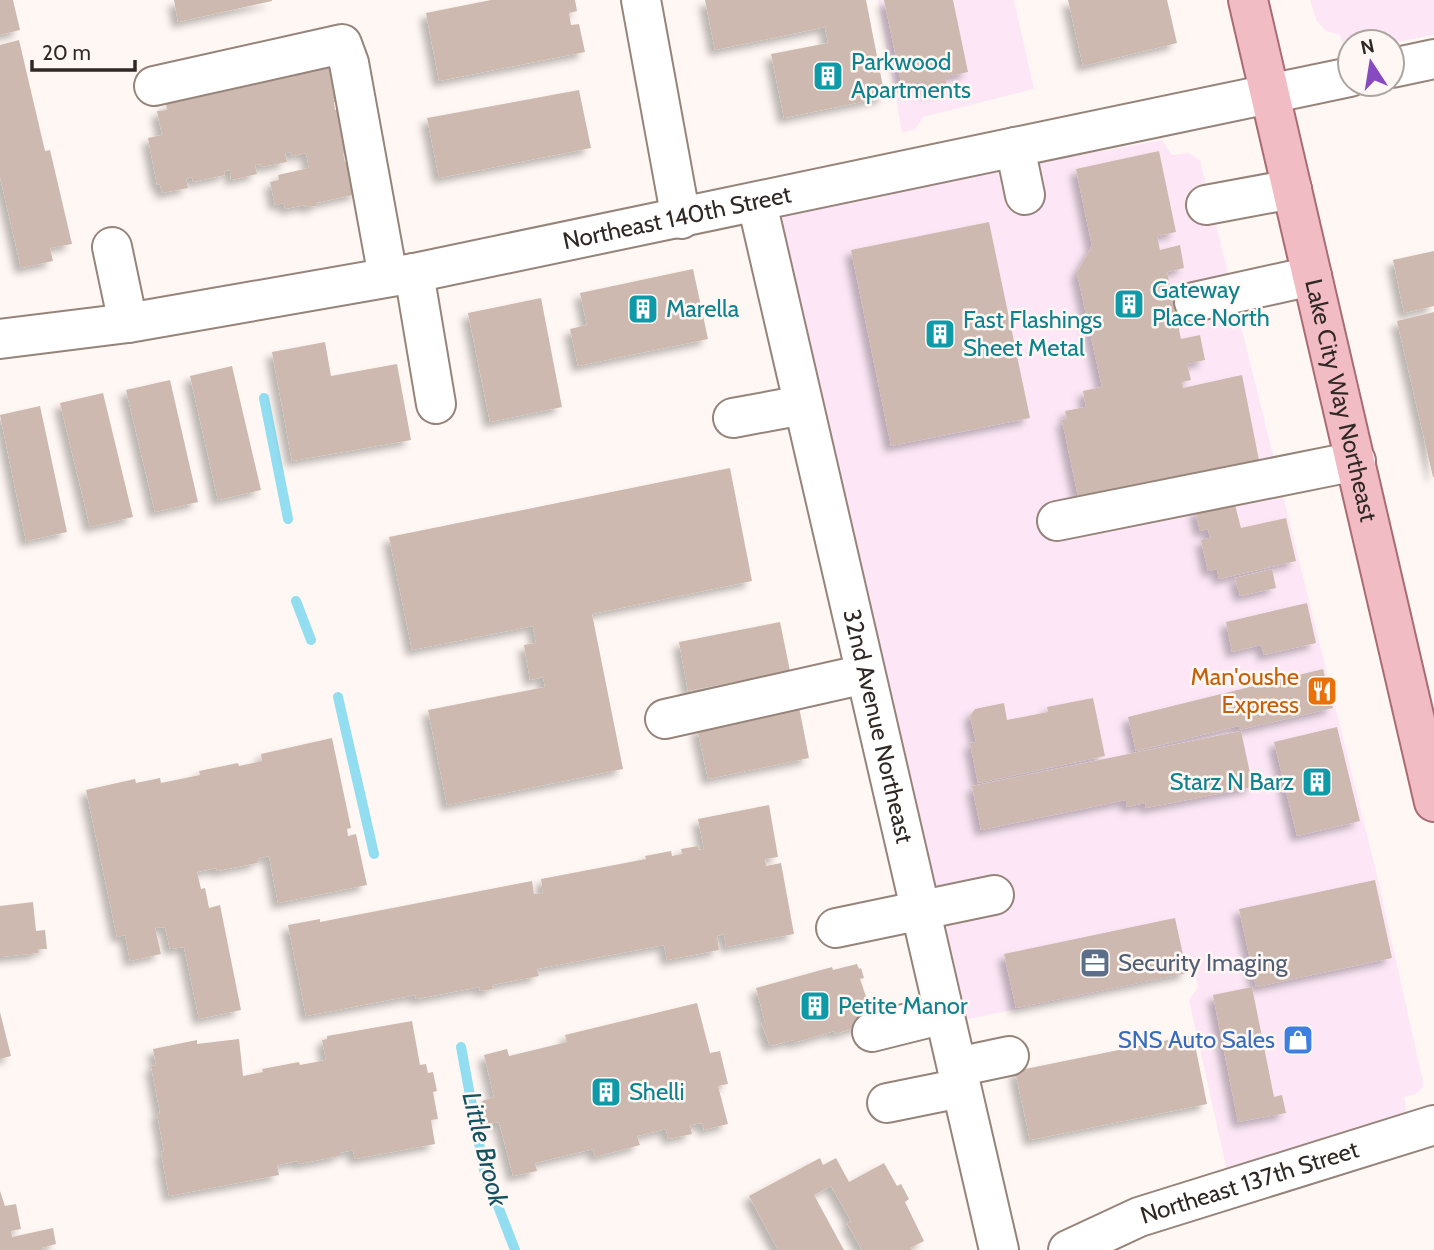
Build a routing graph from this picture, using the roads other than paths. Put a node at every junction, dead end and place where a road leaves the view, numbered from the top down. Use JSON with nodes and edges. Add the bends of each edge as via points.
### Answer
{"nodes":[{"id":1,"x":641,"y":0,"type":"edge"},
{"id":2,"x":1248,"y":0,"type":"edge"},
{"id":3,"x":1434,"y":60,"type":"edge"},
{"id":4,"x":1406,"y":65,"type":"edge"},
{"id":5,"x":1336,"y":80,"type":"edge"},
{"id":6,"x":154,"y":86,"type":"dead end"},
{"id":7,"x":1269,"y":94,"type":"junction"},
{"id":8,"x":1015,"y":147,"type":"junction"},
{"id":9,"x":1292,"y":189,"type":"junction"},
{"id":10,"x":1025,"y":195,"type":"dead end"},
{"id":11,"x":757,"y":203,"type":"junction"},
{"id":12,"x":1206,"y":205,"type":"dead end"},
{"id":13,"x":681,"y":219,"type":"junction"},
{"id":14,"x":112,"y":247,"type":"dead end"},
{"id":15,"x":401,"y":275,"type":"junction"},
{"id":16,"x":1312,"y":276,"type":"junction"},
{"id":17,"x":1194,"y":302,"type":"dead end"},
{"id":18,"x":128,"y":323,"type":"junction"},
{"id":19,"x":0,"y":339,"type":"edge"},
{"id":20,"x":436,"y":404,"type":"dead end"},
{"id":21,"x":803,"y":405,"type":"junction"},
{"id":22,"x":733,"y":418,"type":"dead end"},
{"id":23,"x":1356,"y":461,"type":"junction"},
{"id":24,"x":1057,"y":521,"type":"dead end"},
{"id":25,"x":865,"y":674,"type":"junction"},
{"id":26,"x":665,"y":719,"type":"dead end"},
{"id":27,"x":1434,"y":802,"type":"edge"},
{"id":28,"x":994,"y":895,"type":"dead end"},
{"id":29,"x":920,"y":911,"type":"junction"},
{"id":30,"x":835,"y":928,"type":"dead end"},
{"id":31,"x":944,"y":1014,"type":"junction"},
{"id":32,"x":872,"y":1032,"type":"dead end"},
{"id":33,"x":1009,"y":1056,"type":"dead end"},
{"id":34,"x":959,"y":1078,"type":"junction"},
{"id":35,"x":887,"y":1103,"type":"dead end"},
{"id":36,"x":1434,"y":1125,"type":"edge"},
{"id":37,"x":999,"y":1250,"type":"edge"},
{"id":38,"x":1068,"y":1250,"type":"edge"}],
"edges":[{"from":1,"to":13,"type":"street"},
{"from":2,"to":7,"type":"main road","name":"Lake City Way Northeast"},
{"from":3,"to":4,"type":"street"},
{"from":5,"to":7,"type":"street","name":"Northeast 140th Street"},
{"from":6,"to":15,"type":"street","via":[[342,44]]},
{"from":7,"to":8,"type":"street","name":"Northeast 140th Street"},
{"from":7,"to":9,"type":"main road","name":"Lake City Way Northeast"},
{"from":8,"to":10,"type":"street"},
{"from":8,"to":11,"type":"street","name":"Northeast 140th Street"},
{"from":9,"to":12,"type":"street"},
{"from":9,"to":16,"type":"main road","name":"Lake City Way Northeast"},
{"from":11,"to":13,"type":"street","name":"Northeast 140th Street"},
{"from":11,"to":21,"type":"street","name":"32nd Avenue Northeast"},
{"from":13,"to":15,"type":"street","name":"Northeast 140th Street"},
{"from":14,"to":18,"type":"street"},
{"from":15,"to":18,"type":"street","name":"Northeast 140th Street"},
{"from":15,"to":20,"type":"street"},
{"from":16,"to":17,"type":"street"},
{"from":16,"to":23,"type":"main road","name":"Lake City Way Northeast"},
{"from":18,"to":19,"type":"street","name":"Northeast 140th Street"},
{"from":21,"to":22,"type":"street"},
{"from":21,"to":25,"type":"street","name":"32nd Avenue Northeast"},
{"from":23,"to":24,"type":"street"},
{"from":23,"to":27,"type":"main road","name":"Lake City Way Northeast"},
{"from":25,"to":26,"type":"street"},
{"from":25,"to":29,"type":"street","name":"32nd Avenue Northeast"},
{"from":28,"to":29,"type":"street"},
{"from":29,"to":30,"type":"street"},
{"from":29,"to":31,"type":"street","name":"32nd Avenue Northeast"},
{"from":31,"to":32,"type":"street"},
{"from":31,"to":34,"type":"street","name":"32nd Avenue Northeast"},
{"from":33,"to":34,"type":"street"},
{"from":34,"to":35,"type":"street"},
{"from":34,"to":37,"type":"street","name":"32nd Avenue Northeast"},
{"from":36,"to":38,"type":"street","name":"Northeast 137th Street","via":[[1139,1217]]}]}
